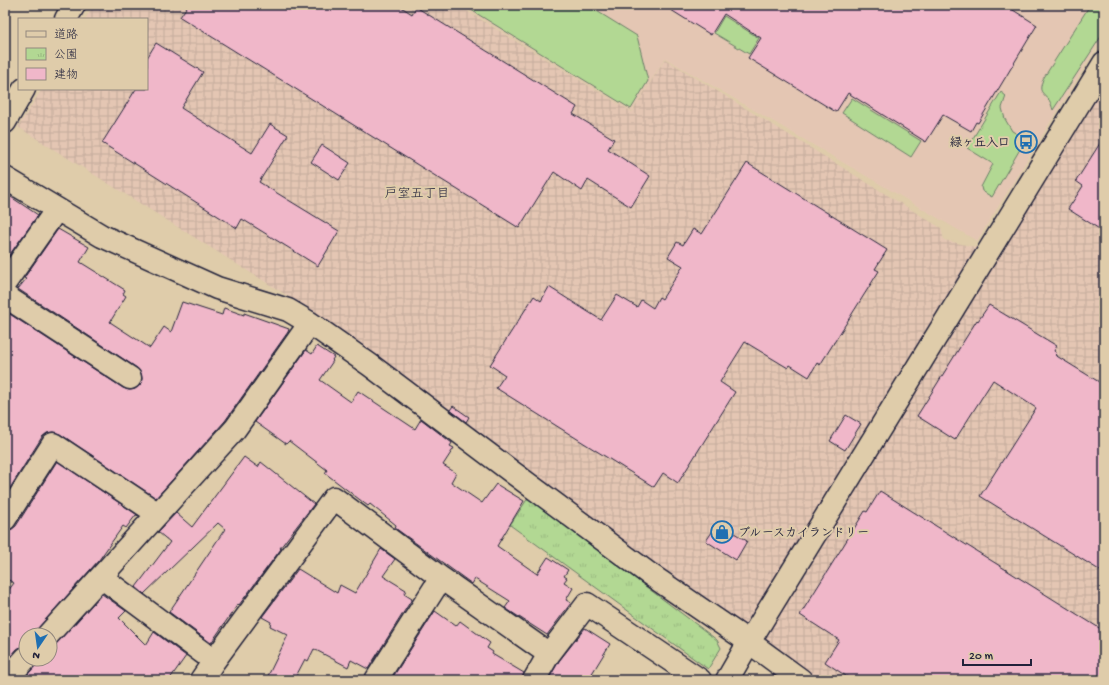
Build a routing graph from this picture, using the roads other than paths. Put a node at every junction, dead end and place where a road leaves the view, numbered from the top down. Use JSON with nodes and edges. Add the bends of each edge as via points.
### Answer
{"nodes":[{"id":1,"x":74,"y":5,"type":"edge"},
{"id":2,"x":67,"y":18,"type":"edge"},
{"id":3,"x":1104,"y":63,"type":"edge"},
{"id":4,"x":23,"y":90,"type":"edge"},
{"id":5,"x":5,"y":122,"type":"edge"},
{"id":6,"x":5,"y":178,"type":"edge"},
{"id":7,"x":57,"y":209,"type":"junction"},
{"id":8,"x":5,"y":284,"type":"edge"},
{"id":9,"x":5,"y":296,"type":"edge"},
{"id":10,"x":310,"y":323,"type":"junction"},
{"id":11,"x":130,"y":378,"type":"dead end"},
{"id":12,"x":158,"y":514,"type":"junction"},
{"id":13,"x":5,"y":519,"type":"edge"},
{"id":14,"x":100,"y":577,"type":"junction"},
{"id":15,"x":441,"y":578,"type":"junction"},
{"id":16,"x":55,"y":627,"type":"edge"},
{"id":17,"x":749,"y":642,"type":"junction"},
{"id":18,"x":549,"y":654,"type":"junction"},
{"id":19,"x":214,"y":661,"type":"junction"},
{"id":20,"x":18,"y":667,"type":"edge"},
{"id":21,"x":6,"y":680,"type":"edge"},
{"id":22,"x":201,"y":680,"type":"edge"},
{"id":23,"x":376,"y":680,"type":"edge"},
{"id":24,"x":534,"y":680,"type":"edge"},
{"id":25,"x":700,"y":680,"type":"edge"},
{"id":26,"x":727,"y":680,"type":"edge"},
{"id":27,"x":801,"y":680,"type":"edge"}],
"edges":[{"from":1,"to":2,"type":"street"},
{"from":3,"to":17,"type":"street"},
{"from":4,"to":5,"type":"street"},
{"from":6,"to":7,"type":"street"},
{"from":7,"to":8,"type":"street"},
{"from":7,"to":10,"type":"street","via":[[102,236],[217,288],[288,310]]},
{"from":9,"to":11,"type":"street"},
{"from":10,"to":12,"type":"street","via":[[235,429]]},
{"from":10,"to":17,"type":"street","via":[[648,572]]},
{"from":12,"to":13,"type":"street","via":[[53,444]]},
{"from":12,"to":14,"type":"street"},
{"from":14,"to":16,"type":"street"},
{"from":14,"to":19,"type":"street"},
{"from":15,"to":18,"type":"street"},
{"from":15,"to":19,"type":"street","via":[[334,498]]},
{"from":15,"to":23,"type":"street"},
{"from":17,"to":26,"type":"street"},
{"from":17,"to":27,"type":"street"},
{"from":18,"to":24,"type":"street"},
{"from":18,"to":25,"type":"street","via":[[587,604]]},
{"from":19,"to":22,"type":"street"},
{"from":20,"to":21,"type":"street"}]}
